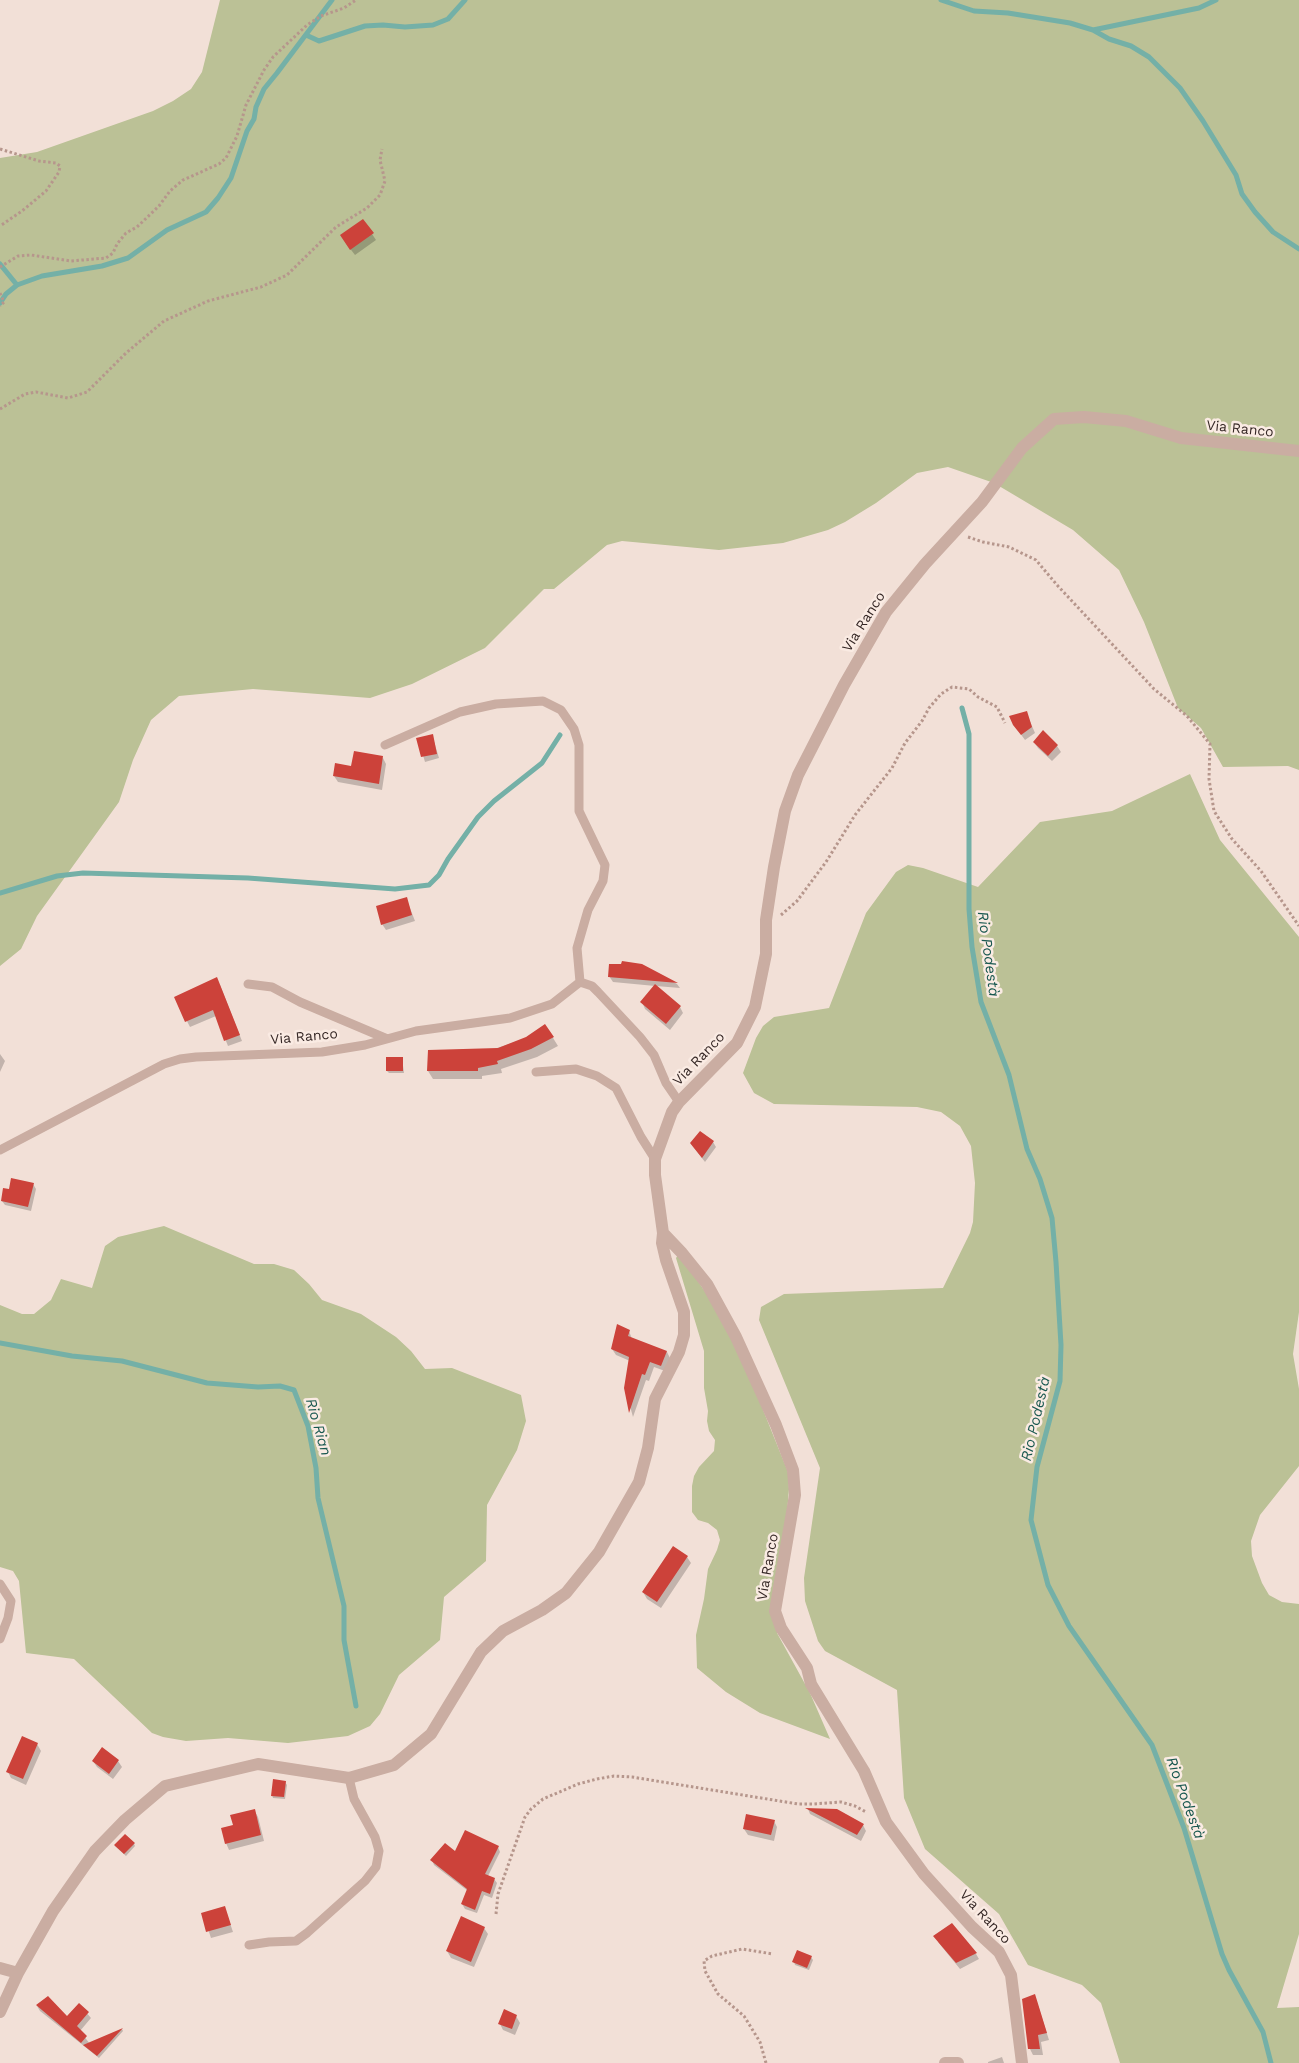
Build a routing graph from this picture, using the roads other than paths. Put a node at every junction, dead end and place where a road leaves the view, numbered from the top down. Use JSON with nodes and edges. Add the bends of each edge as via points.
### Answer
{"nodes":[{"id":1,"x":1299,"y":451,"type":"edge"},
{"id":2,"x":386,"y":745,"type":"dead end"},
{"id":3,"x":580,"y":982,"type":"junction"},
{"id":4,"x":248,"y":984,"type":"dead end"},
{"id":5,"x":385,"y":1038,"type":"junction"},
{"id":6,"x":536,"y":1072,"type":"dead end"},
{"id":7,"x":679,"y":1102,"type":"junction"},
{"id":8,"x":0,"y":1150,"type":"edge"},
{"id":9,"x":655,"y":1159,"type":"junction"},
{"id":10,"x":663,"y":1233,"type":"junction"},
{"id":11,"x":0,"y":1584,"type":"edge"},
{"id":12,"x":0,"y":1639,"type":"edge"},
{"id":13,"x":349,"y":1778,"type":"junction"},
{"id":14,"x":248,"y":1945,"type":"dead end"},
{"id":15,"x":0,"y":1968,"type":"edge"},
{"id":16,"x":18,"y":1972,"type":"junction"},
{"id":17,"x":0,"y":2012,"type":"edge"},
{"id":18,"x":945,"y":2063,"type":"edge"},
{"id":19,"x":958,"y":2063,"type":"edge"},
{"id":20,"x":1022,"y":2063,"type":"edge"}],
"edges":[{"from":1,"to":7,"type":"street","name":"Via Ranco","via":[[1182,438],[1126,421],[1084,417],[1054,419],[1022,448],[982,502],[886,612],[844,684],[798,775],[785,811],[766,920],[766,954],[755,1007],[737,1043]]},
{"from":2,"to":3,"type":"lane","via":[[460,712],[496,704],[543,702],[561,710],[574,729],[579,745],[579,811],[605,865],[603,881],[588,910],[577,948]]},
{"from":3,"to":5,"type":"lane","name":"Via Ranco","via":[[552,1004],[510,1018]]},
{"from":3,"to":7,"type":"lane","name":"Via Ranco","via":[[592,986],[640,1037],[654,1055],[666,1083]]},
{"from":4,"to":5,"type":"lane","via":[[272,987]]},
{"from":5,"to":8,"type":"lane","name":"Via Ranco","via":[[322,1052],[180,1059],[164,1064]]},
{"from":6,"to":9,"type":"lane","via":[[576,1069],[597,1076],[616,1088]]},
{"from":7,"to":9,"type":"street","name":"Via Ranco","via":[[672,1112]]},
{"from":9,"to":10,"type":"street","name":"Via Ranco"},
{"from":10,"to":13,"type":"street","via":[[666,1260],[684,1312],[684,1336],[654,1399],[648,1448],[638,1482],[599,1552],[566,1593],[503,1631],[481,1652],[431,1734],[394,1765]]},
{"from":10,"to":20,"type":"street","name":"Via Ranco","via":[[707,1284],[736,1336],[793,1470],[795,1495],[775,1611],[781,1628],[864,1771],[886,1822],[924,1874],[999,1952],[1011,1975]]},
{"from":11,"to":12,"type":"lane","via":[[11,1601]]},
{"from":13,"to":14,"type":"lane","via":[[354,1799],[380,1851],[376,1868],[296,1941]]},
{"from":13,"to":16,"type":"street","via":[[258,1764],[165,1786],[95,1851],[53,1911]]},
{"from":15,"to":16,"type":"street"},
{"from":16,"to":17,"type":"street"},
{"from":18,"to":19,"type":"street"}]}
